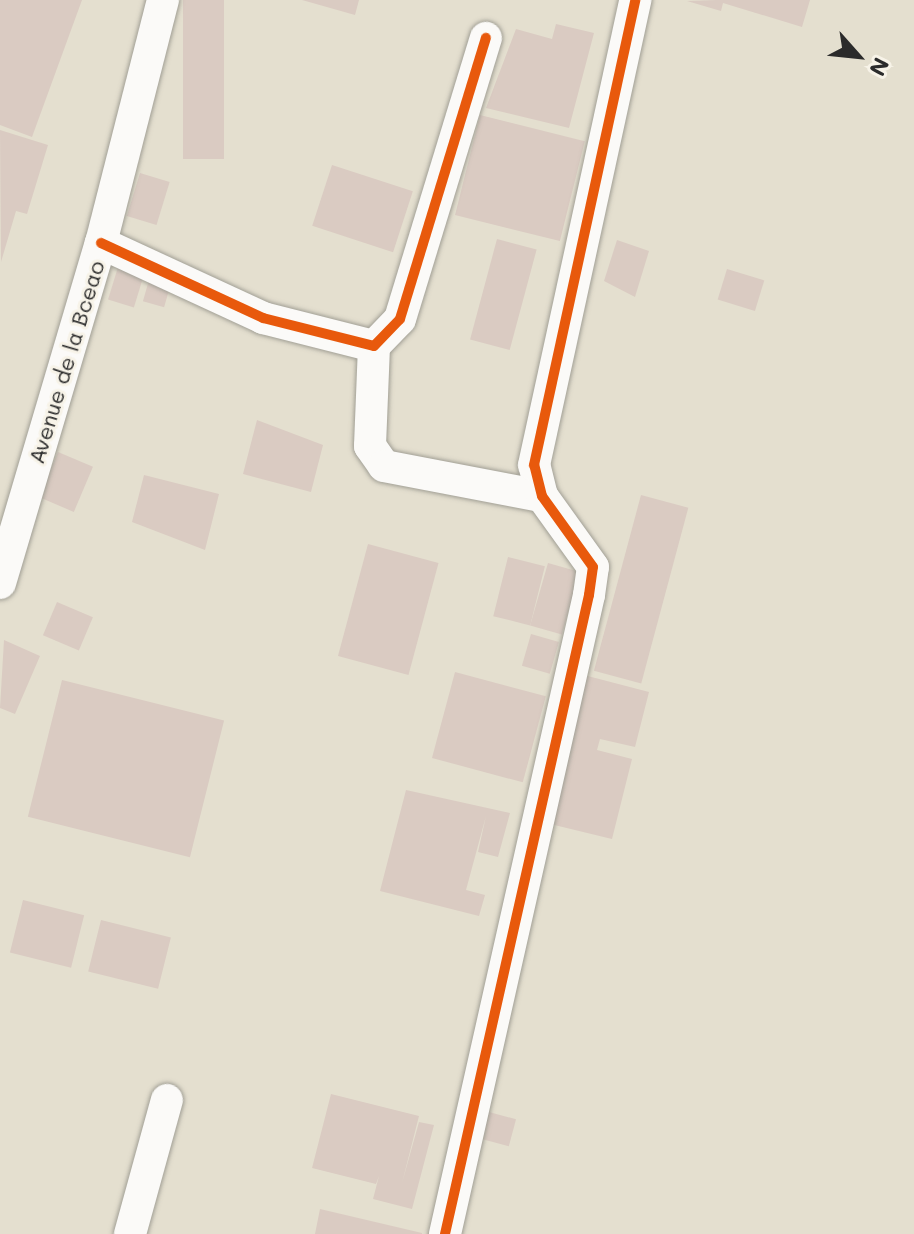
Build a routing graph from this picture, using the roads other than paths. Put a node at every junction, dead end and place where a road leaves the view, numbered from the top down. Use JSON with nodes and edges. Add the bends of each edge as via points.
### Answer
{"nodes":[{"id":1,"x":163,"y":0,"type":"edge"},
{"id":2,"x":635,"y":0,"type":"edge"},
{"id":3,"x":486,"y":38,"type":"dead end"},
{"id":4,"x":101,"y":243,"type":"junction"},
{"id":5,"x":374,"y":346,"type":"junction"},
{"id":6,"x":542,"y":496,"type":"junction"},
{"id":7,"x":0,"y":583,"type":"edge"},
{"id":8,"x":167,"y":1100,"type":"dead end"},
{"id":9,"x":130,"y":1234,"type":"edge"},
{"id":10,"x":445,"y":1234,"type":"edge"}],
"edges":[{"from":1,"to":4,"type":"street","name":"Avenue de la Bceao"},
{"from":2,"to":6,"type":"street","via":[[545,399],[534,465]]},
{"from":3,"to":5,"type":"street","via":[[400,319]]},
{"from":4,"to":5,"type":"street","via":[[263,318]]},
{"from":4,"to":7,"type":"street","name":"Avenue de la Bceao"},
{"from":5,"to":6,"type":"street","via":[[370,446],[384,466]]},
{"from":6,"to":10,"type":"street","via":[[593,567]]},
{"from":8,"to":9,"type":"street"}]}
